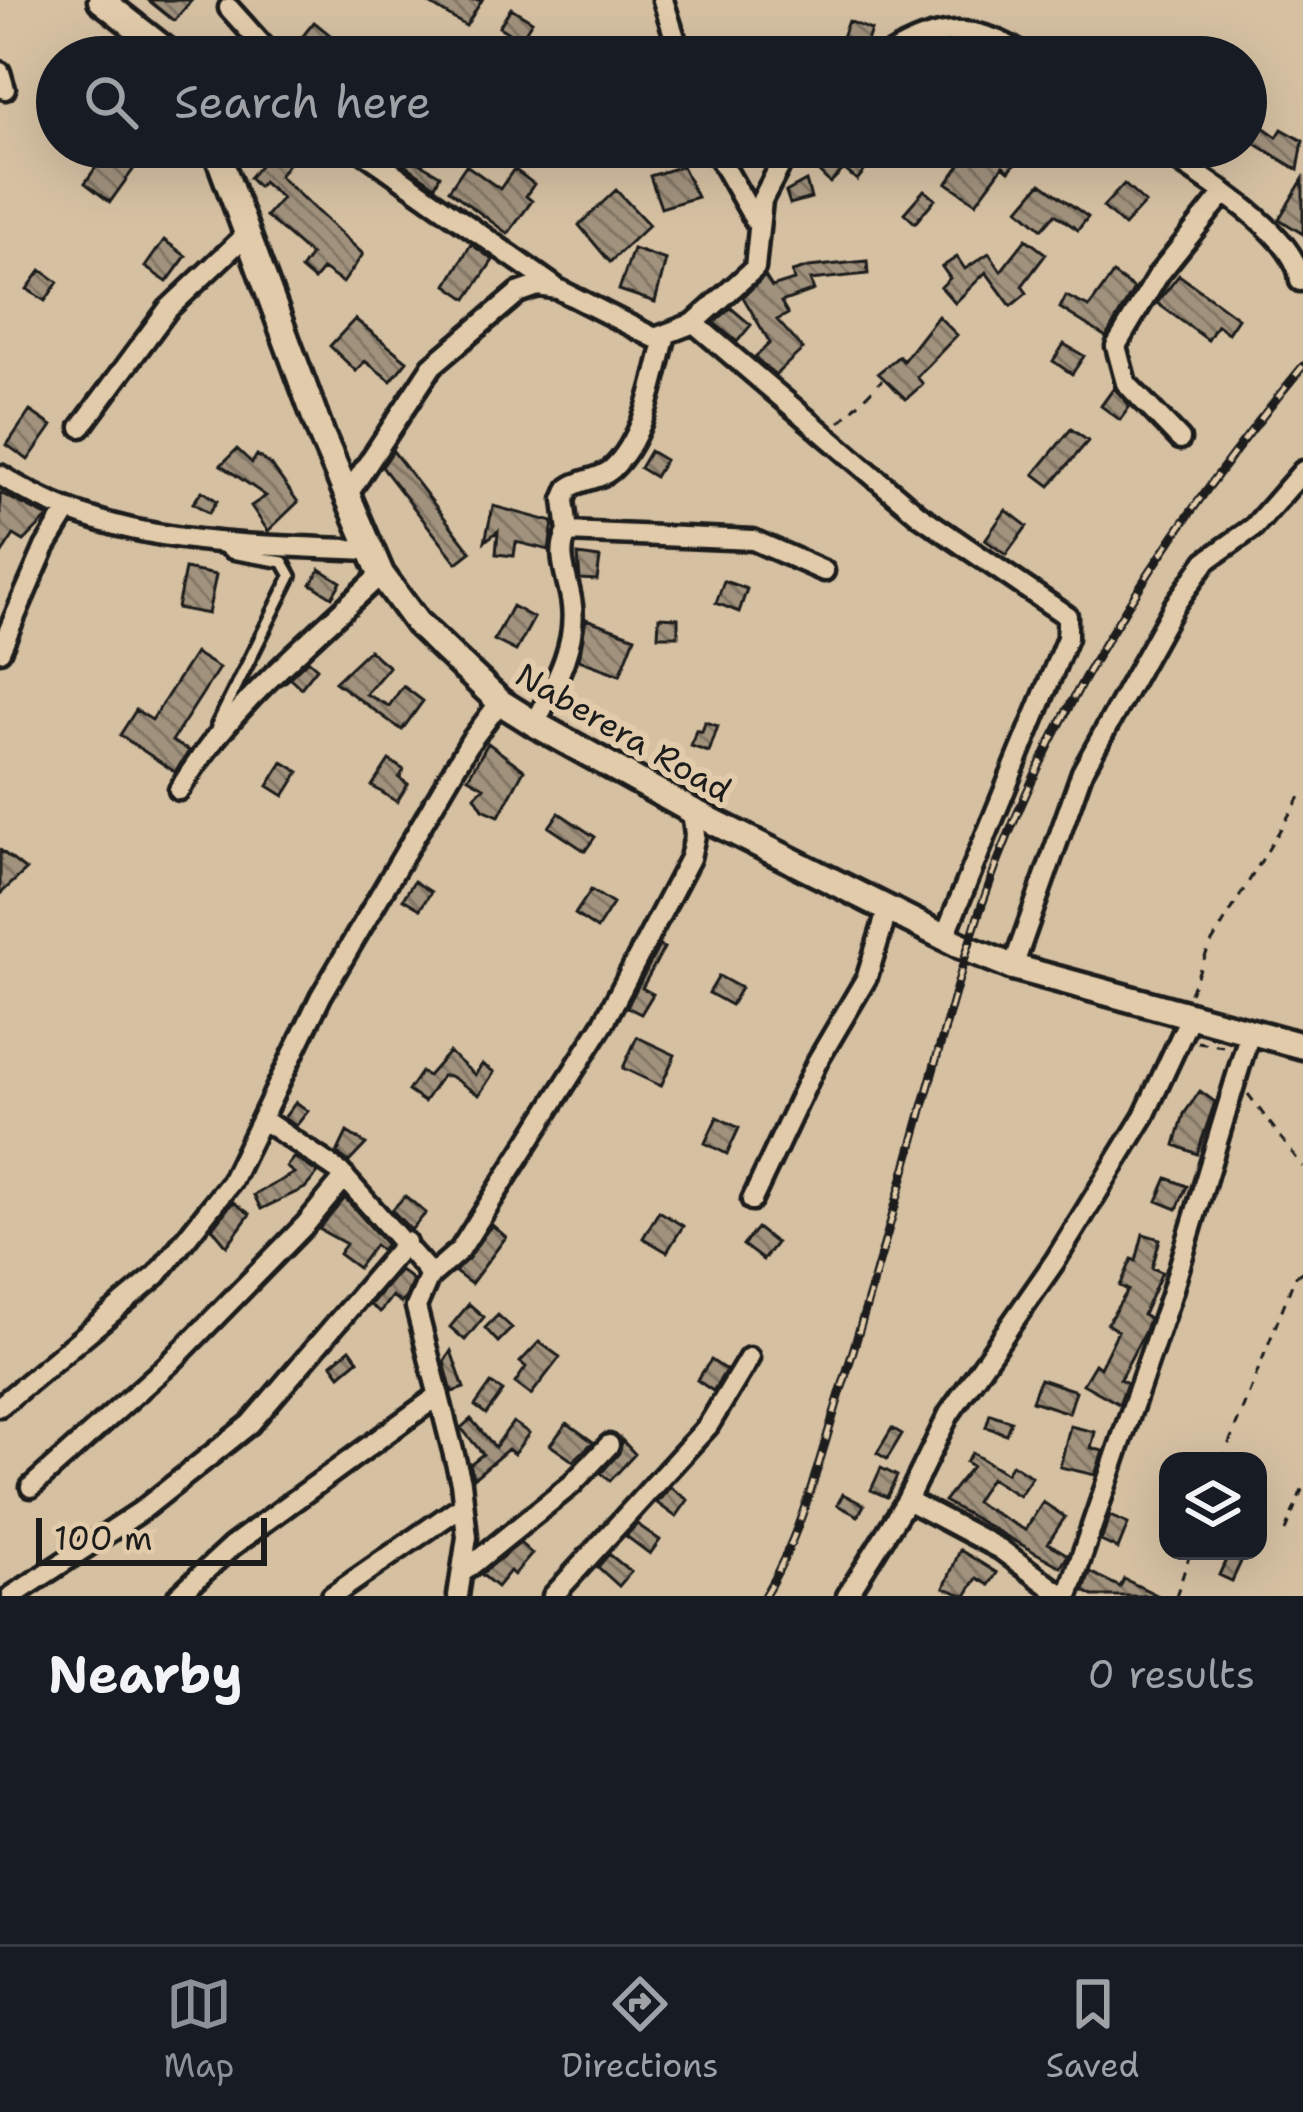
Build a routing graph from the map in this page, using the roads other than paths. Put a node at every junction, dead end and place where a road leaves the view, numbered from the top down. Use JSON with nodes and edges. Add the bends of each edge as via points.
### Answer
{"nodes":[{"id":1,"x":101,"y":0,"type":"edge"},
{"id":2,"x":663,"y":0,"type":"edge"},
{"id":3,"x":229,"y":8,"type":"dead end"},
{"id":4,"x":147,"y":36,"type":"edge"},
{"id":5,"x":254,"y":36,"type":"edge"},
{"id":6,"x":674,"y":36,"type":"edge"},
{"id":7,"x":927,"y":36,"type":"edge"},
{"id":8,"x":988,"y":36,"type":"edge"},
{"id":9,"x":221,"y":168,"type":"edge"},
{"id":10,"x":386,"y":168,"type":"edge"},
{"id":11,"x":725,"y":168,"type":"edge"},
{"id":12,"x":776,"y":168,"type":"edge"},
{"id":13,"x":1188,"y":168,"type":"edge"},
{"id":14,"x":1224,"y":193,"type":"junction"},
{"id":15,"x":756,"y":222,"type":"junction"},
{"id":16,"x":244,"y":236,"type":"junction"},
{"id":17,"x":1300,"y":281,"type":"edge"},
{"id":18,"x":558,"y":289,"type":"junction"},
{"id":19,"x":694,"y":323,"type":"junction"},
{"id":20,"x":664,"y":338,"type":"junction"},
{"id":21,"x":81,"y":427,"type":"dead end"},
{"id":22,"x":1180,"y":440,"type":"dead end"},
{"id":23,"x":1303,"y":471,"type":"edge"},
{"id":24,"x":0,"y":475,"type":"edge"},
{"id":25,"x":348,"y":494,"type":"junction"},
{"id":26,"x":68,"y":511,"type":"junction"},
{"id":27,"x":568,"y":532,"type":"junction"},
{"id":28,"x":220,"y":542,"type":"junction"},
{"id":29,"x":376,"y":562,"type":"junction"},
{"id":30,"x":824,"y":571,"type":"dead end"},
{"id":31,"x":0,"y":651,"type":"edge"},
{"id":32,"x":500,"y":702,"type":"junction"},
{"id":33,"x":536,"y":724,"type":"junction"},
{"id":34,"x":209,"y":740,"type":"junction"},
{"id":35,"x":179,"y":790,"type":"dead end"},
{"id":36,"x":692,"y":811,"type":"junction"},
{"id":37,"x":887,"y":912,"type":"junction"},
{"id":38,"x":944,"y":938,"type":"junction"},
{"id":39,"x":1013,"y":967,"type":"junction"},
{"id":40,"x":1187,"y":1013,"type":"junction"},
{"id":41,"x":1250,"y":1032,"type":"junction"},
{"id":42,"x":1303,"y":1046,"type":"edge"},
{"id":43,"x":262,"y":1119,"type":"junction"},
{"id":44,"x":344,"y":1177,"type":"junction"},
{"id":45,"x":752,"y":1200,"type":"dead end"},
{"id":46,"x":406,"y":1242,"type":"junction"},
{"id":47,"x":429,"y":1276,"type":"junction"},
{"id":48,"x":749,"y":1358,"type":"dead end"},
{"id":49,"x":439,"y":1395,"type":"junction"},
{"id":50,"x":0,"y":1406,"type":"edge"},
{"id":51,"x":609,"y":1445,"type":"dead end"},
{"id":52,"x":31,"y":1487,"type":"dead end"},
{"id":53,"x":907,"y":1500,"type":"junction"},
{"id":54,"x":463,"y":1505,"type":"junction"},
{"id":55,"x":463,"y":1572,"type":"junction"},
{"id":56,"x":12,"y":1596,"type":"edge"},
{"id":57,"x":178,"y":1596,"type":"edge"},
{"id":58,"x":332,"y":1596,"type":"edge"},
{"id":59,"x":458,"y":1596,"type":"edge"},
{"id":60,"x":553,"y":1596,"type":"edge"},
{"id":61,"x":847,"y":1596,"type":"edge"},
{"id":62,"x":1066,"y":1596,"type":"edge"}],
"edges":[{"from":1,"to":4,"type":"street"},
{"from":2,"to":6,"type":"street"},
{"from":3,"to":5,"type":"street"},
{"from":7,"to":8,"type":"street","via":[[957,28]]},
{"from":9,"to":16,"type":"street","name":"Naberera Road"},
{"from":10,"to":18,"type":"street"},
{"from":11,"to":15,"type":"street"},
{"from":12,"to":15,"type":"street"},
{"from":13,"to":14,"type":"street"},
{"from":14,"to":17,"type":"street","via":[[1292,253]]},
{"from":14,"to":22,"type":"street","via":[[1159,274],[1116,346],[1126,383]]},
{"from":15,"to":19,"type":"street","via":[[755,268]]},
{"from":16,"to":21,"type":"street","via":[[168,309]]},
{"from":16,"to":25,"type":"street","name":"Naberera Road"},
{"from":18,"to":20,"type":"street"},
{"from":18,"to":25,"type":"street","via":[[518,293],[438,359]]},
{"from":19,"to":20,"type":"street"},
{"from":19,"to":38,"type":"street","via":[[919,515],[1070,623]]},
{"from":20,"to":27,"type":"street","via":[[644,414],[623,454],[606,474],[569,488]]},
{"from":23,"to":39,"type":"street","via":[[1254,527],[1206,561],[1174,606],[1082,772]]},
{"from":24,"to":26,"type":"street"},
{"from":25,"to":29,"type":"street","name":"Naberera Road"},
{"from":26,"to":28,"type":"street"},
{"from":26,"to":31,"type":"street"},
{"from":27,"to":30,"type":"street","via":[[753,540]]},
{"from":27,"to":33,"type":"street","via":[[560,548],[573,621]]},
{"from":28,"to":29,"type":"street"},
{"from":28,"to":34,"type":"lane","via":[[231,554],[283,562],[291,576]]},
{"from":29,"to":32,"type":"street","name":"Naberera Road","via":[[417,623]]},
{"from":29,"to":34,"type":"street","via":[[303,649],[275,667]]},
{"from":32,"to":33,"type":"street","name":"Naberera Road"},
{"from":32,"to":43,"type":"street","via":[[321,997]]},
{"from":33,"to":36,"type":"street","name":"Naberera Road"},
{"from":34,"to":35,"type":"street"},
{"from":36,"to":37,"type":"street","name":"Naberera Road"},
{"from":36,"to":47,"type":"street","via":[[690,858],[603,1024],[460,1250]]},
{"from":37,"to":38,"type":"street","name":"Naberera Road"},
{"from":37,"to":45,"type":"street","via":[[867,977]]},
{"from":38,"to":39,"type":"street","name":"Naberera Road"},
{"from":39,"to":40,"type":"street","name":"Naberera Road"},
{"from":40,"to":41,"type":"street","name":"Naberera Road"},
{"from":40,"to":53,"type":"street","via":[[1144,1115],[950,1414]]},
{"from":41,"to":42,"type":"street","name":"Naberera Road"},
{"from":41,"to":62,"type":"street"},
{"from":43,"to":44,"type":"street"},
{"from":43,"to":50,"type":"street","via":[[231,1182],[157,1275]]},
{"from":44,"to":46,"type":"street"},
{"from":44,"to":52,"type":"street","via":[[171,1362]]},
{"from":46,"to":47,"type":"street"},
{"from":46,"to":56,"type":"street","via":[[250,1424],[141,1511]]},
{"from":47,"to":49,"type":"street","via":[[416,1307]]},
{"from":48,"to":60,"type":"street","via":[[708,1426]]},
{"from":49,"to":54,"type":"street"},
{"from":49,"to":57,"type":"street","via":[[232,1546]]},
{"from":51,"to":55,"type":"street"},
{"from":53,"to":61,"type":"street"},
{"from":53,"to":62,"type":"street","via":[[1000,1549]]},
{"from":54,"to":55,"type":"street"},
{"from":54,"to":58,"type":"street"},
{"from":55,"to":59,"type":"street"}]}
